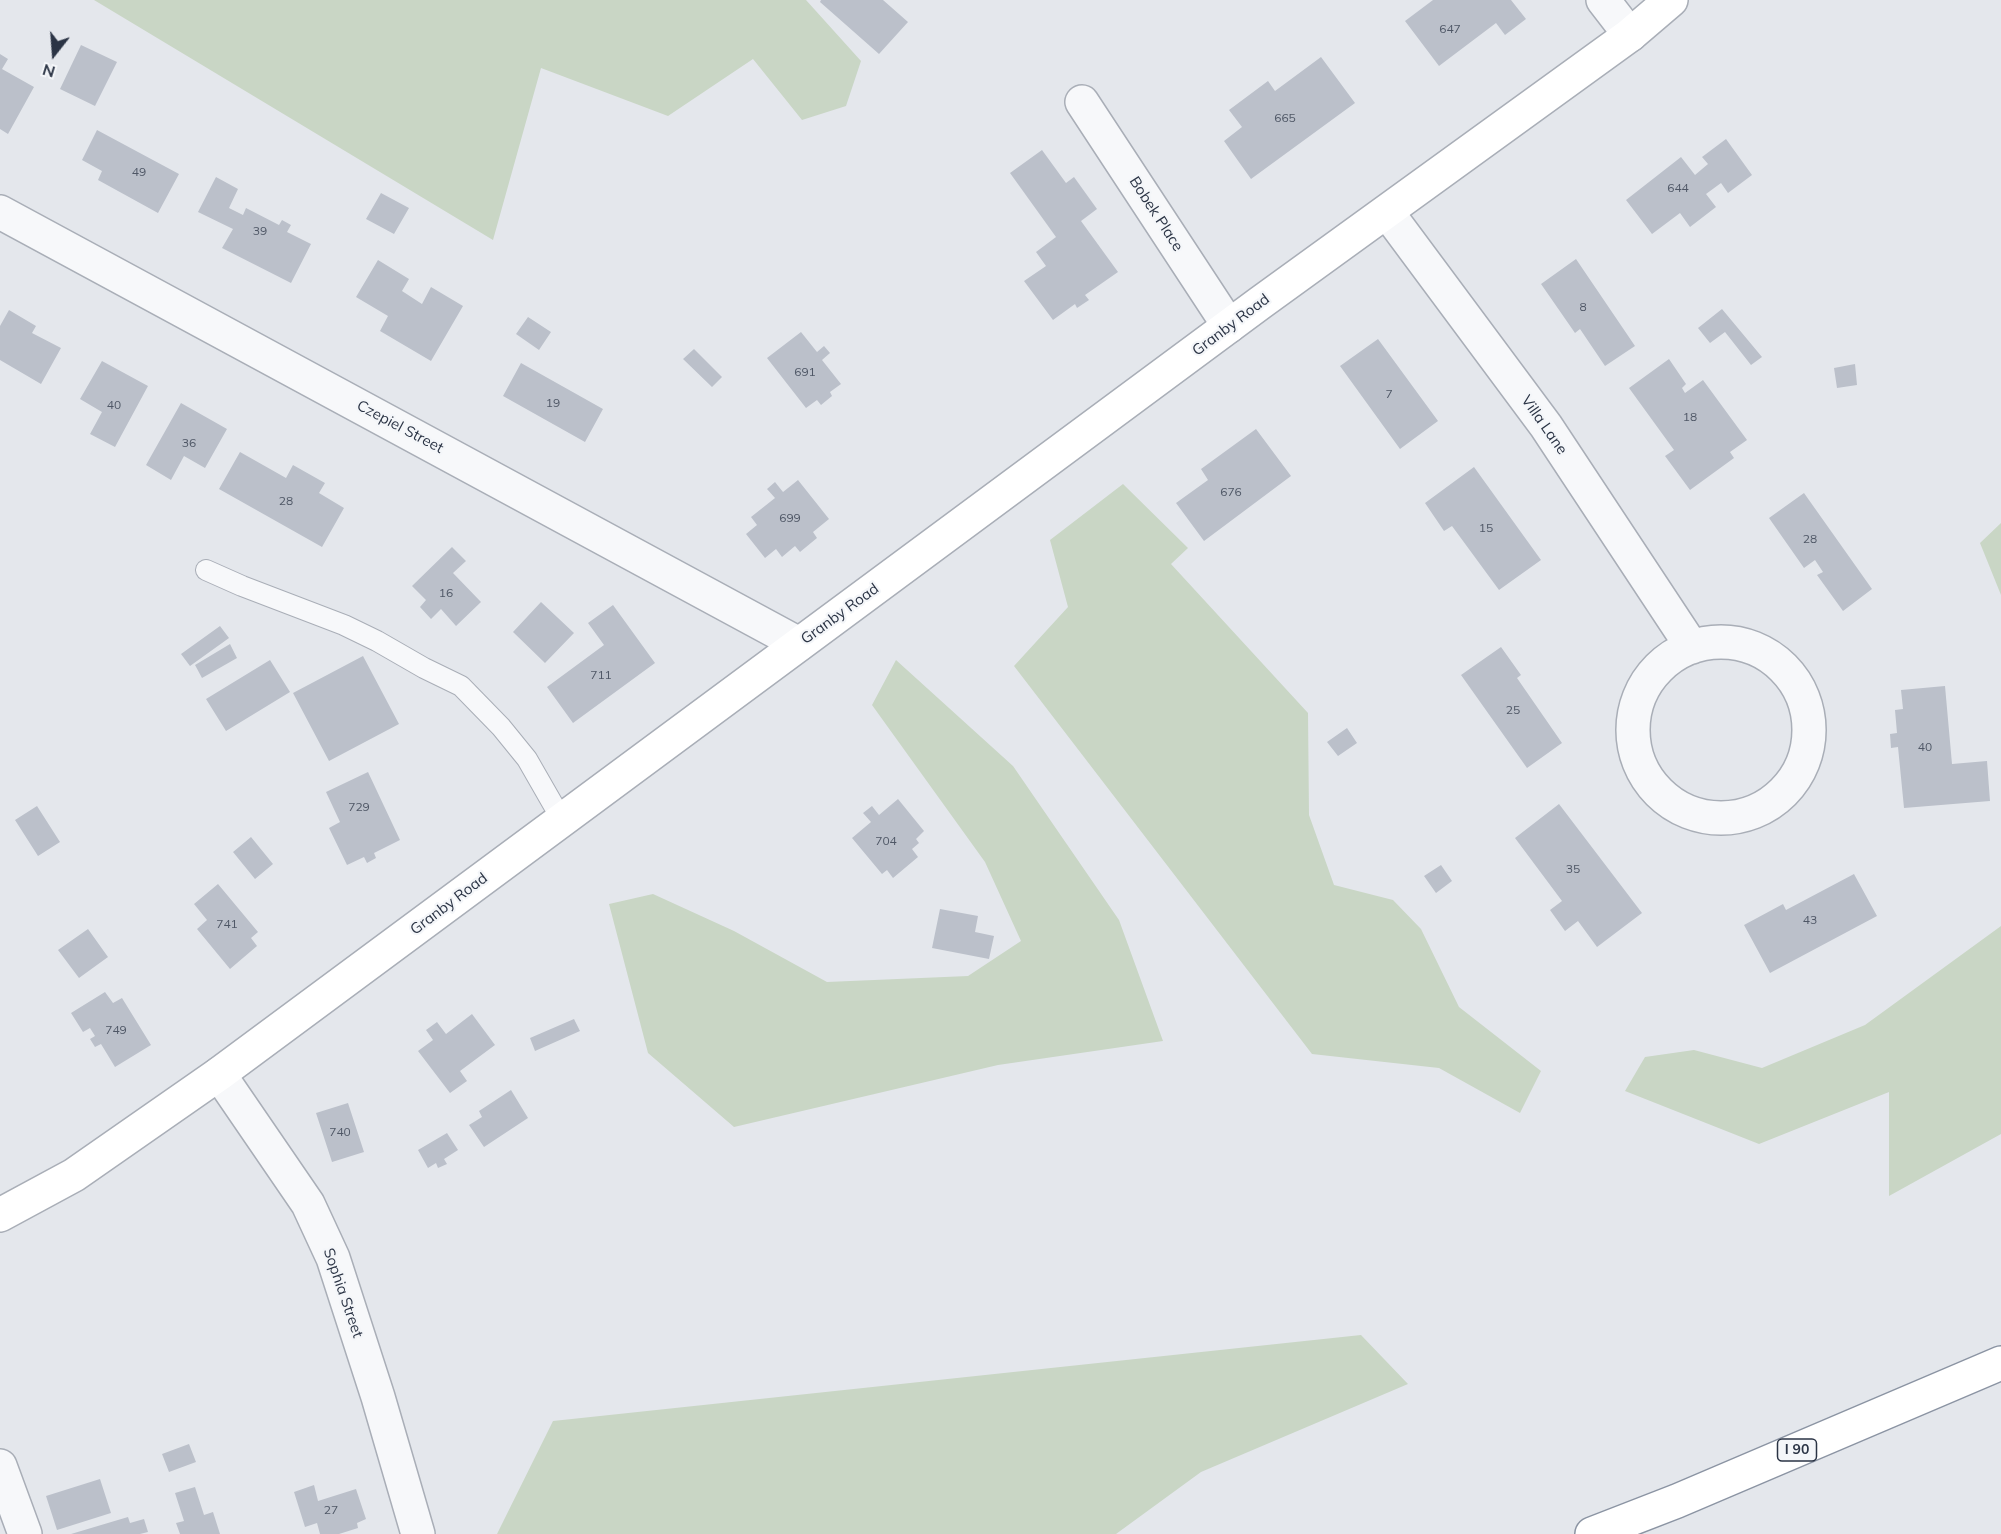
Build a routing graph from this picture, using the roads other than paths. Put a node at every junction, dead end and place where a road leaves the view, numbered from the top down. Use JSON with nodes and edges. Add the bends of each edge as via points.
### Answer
{"nodes":[{"id":1,"x":1602,"y":0,"type":"edge"},
{"id":2,"x":1671,"y":0,"type":"edge"},
{"id":3,"x":1630,"y":35,"type":"junction"},
{"id":4,"x":1082,"y":102,"type":"dead end"},
{"id":5,"x":0,"y":212,"type":"edge"},
{"id":6,"x":1387,"y":212,"type":"junction"},
{"id":7,"x":1229,"y":326,"type":"junction"},
{"id":8,"x":206,"y":570,"type":"dead end"},
{"id":9,"x":799,"y":644,"type":"junction"},
{"id":10,"x":1692,"y":647,"type":"junction"},
{"id":11,"x":562,"y":820,"type":"junction"},
{"id":12,"x":219,"y":1074,"type":"junction"},
{"id":13,"x":0,"y":1215,"type":"edge"},
{"id":14,"x":2001,"y":1363,"type":"edge"},
{"id":15,"x":0,"y":1466,"type":"edge"},
{"id":16,"x":25,"y":1534,"type":"edge"},
{"id":17,"x":418,"y":1534,"type":"edge"},
{"id":18,"x":1592,"y":1534,"type":"edge"}],
"edges":[{"from":1,"to":3,"type":"street"},
{"from":2,"to":3,"type":"main road","name":"Granby Road"},
{"from":3,"to":6,"type":"main road","name":"Granby Road"},
{"from":4,"to":7,"type":"street","name":"Bobek Place"},
{"from":5,"to":9,"type":"street","name":"Czepiel Street"},
{"from":6,"to":7,"type":"main road","name":"Granby Road"},
{"from":6,"to":10,"type":"street","name":"Villa Lane","via":[[1546,426]]},
{"from":7,"to":9,"type":"main road","name":"Granby Road"},
{"from":8,"to":11,"type":"lane","via":[[377,641],[461,686],[527,759]]},
{"from":9,"to":11,"type":"main road","name":"Granby Road"},
{"from":10,"to":10,"type":"street","via":[[1657,669],[1644,687],[1636,706],[1634,748],[1652,786],[1686,812],[1706,818],[1748,815],[1766,807],[1796,779],[1810,742],[1806,703],[1785,668],[1751,647],[1731,642]]},
{"from":11,"to":12,"type":"main road","name":"Granby Road"},
{"from":12,"to":13,"type":"main road","name":"Granby Road","via":[[74,1175]]},
{"from":12,"to":17,"type":"street","name":"Sophia Street","via":[[308,1204],[333,1258]]},
{"from":14,"to":18,"type":"main road","number":"I 90"},
{"from":15,"to":16,"type":"street"}]}
